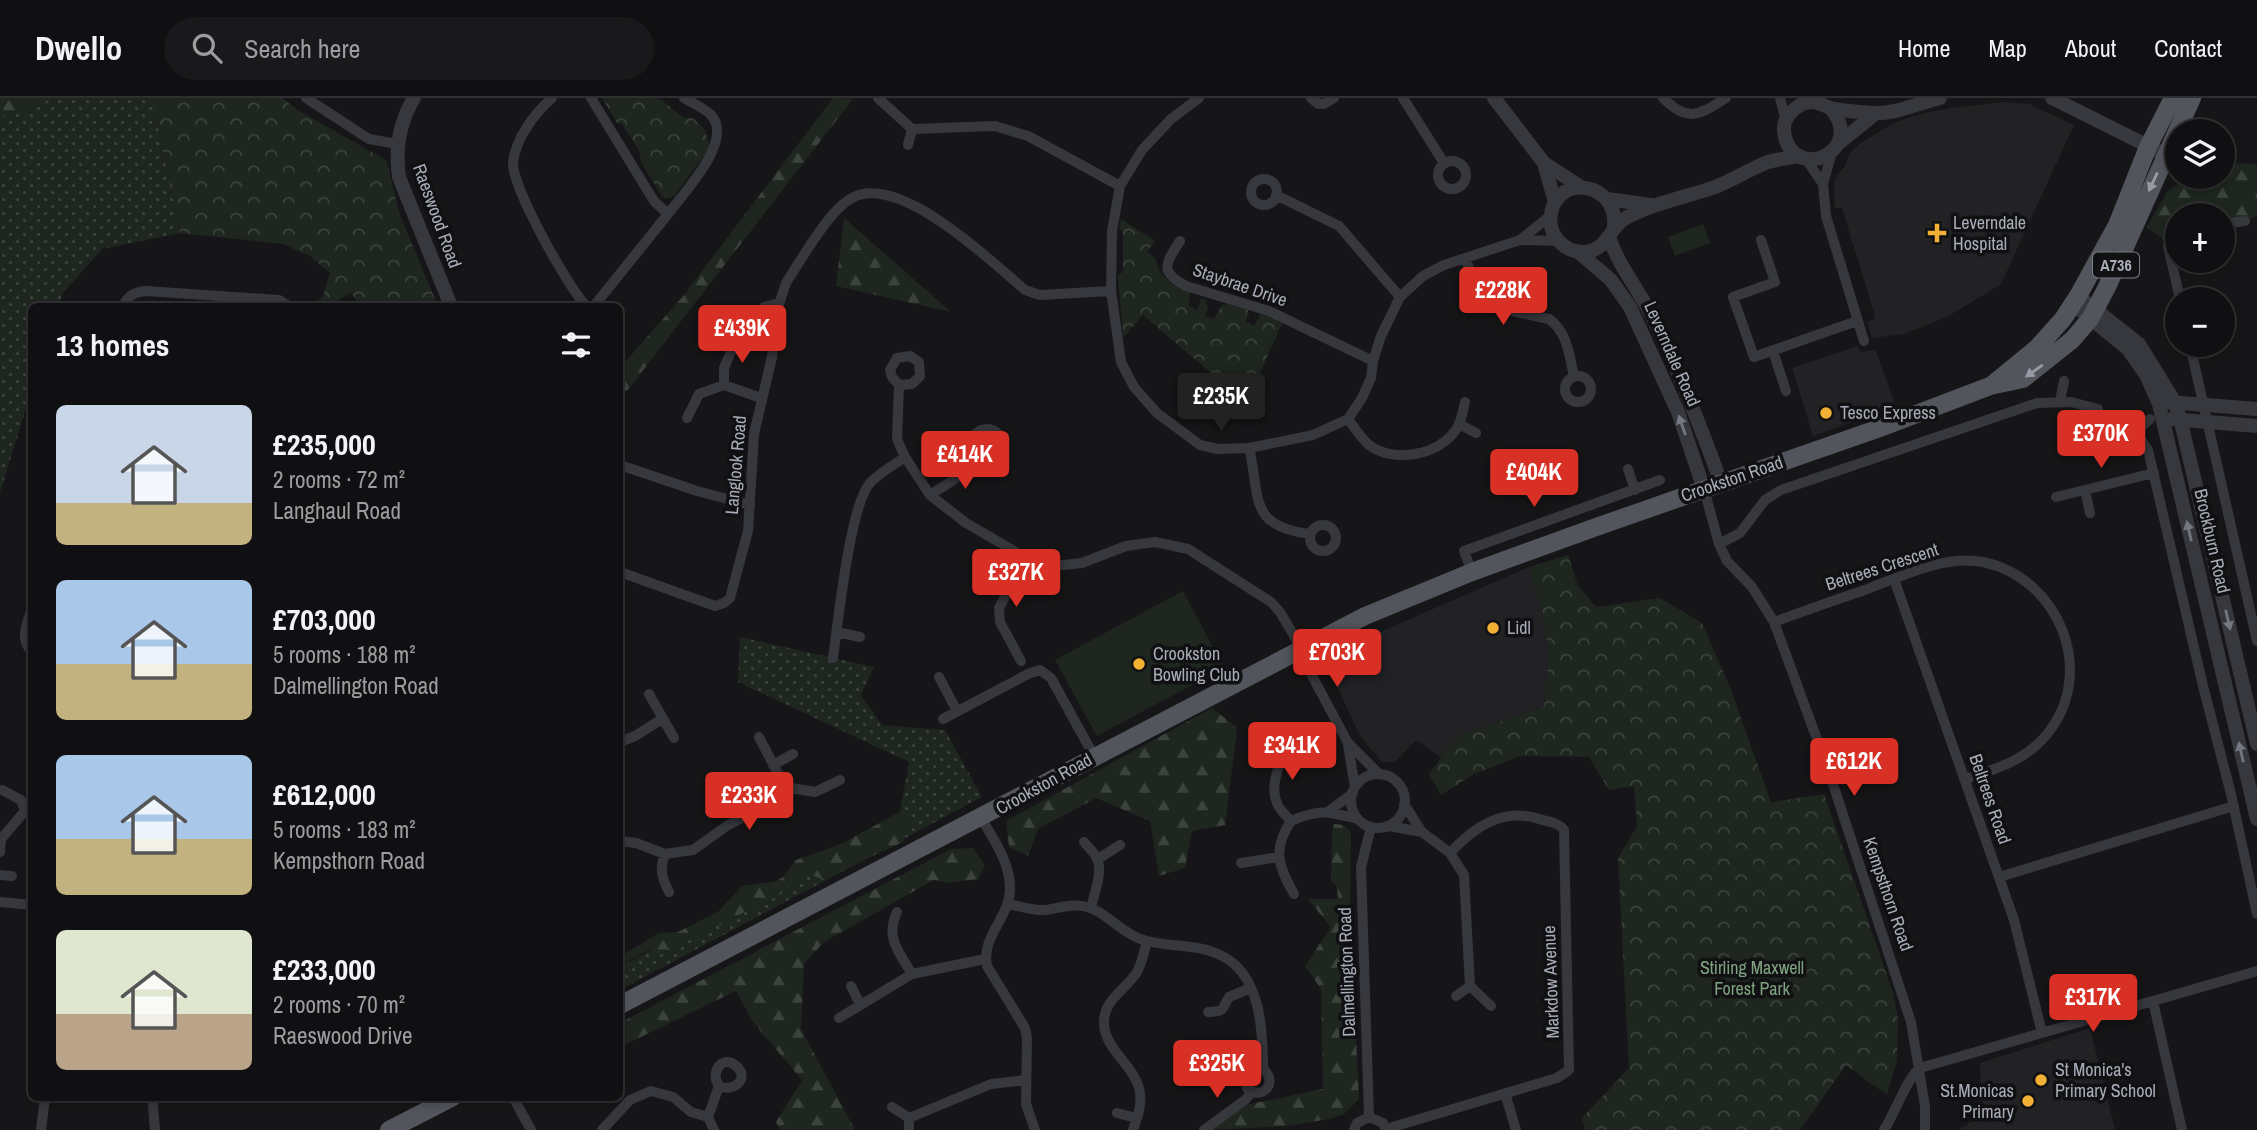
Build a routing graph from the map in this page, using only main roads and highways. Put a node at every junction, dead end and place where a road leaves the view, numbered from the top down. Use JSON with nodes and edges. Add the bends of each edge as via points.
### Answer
{"nodes":[{"id":1,"x":2173,"y":98,"type":"edge"},
{"id":2,"x":2192,"y":98,"type":"edge"},
{"id":3,"x":1990,"y":386,"type":"junction"},
{"id":4,"x":623,"y":1003,"type":"edge"},
{"id":5,"x":446,"y":1101,"type":"edge"},
{"id":6,"x":393,"y":1129,"type":"edge"}],
"edges":[{"from":1,"to":3,"type":"main road","name":"Crookston Road","number":"A736","via":[[2117,225],[2063,319],[2037,348]]},
{"from":2,"to":3,"type":"main road","name":"Crookston Road","number":"A736","one_way":true,"via":[[2093,314],[2072,340],[2023,379]]},
{"from":3,"to":4,"type":"main road","name":"Crookston Road","number":"A736","via":[[1472,572],[1365,616]]},
{"from":5,"to":6,"type":"main road"}]}
